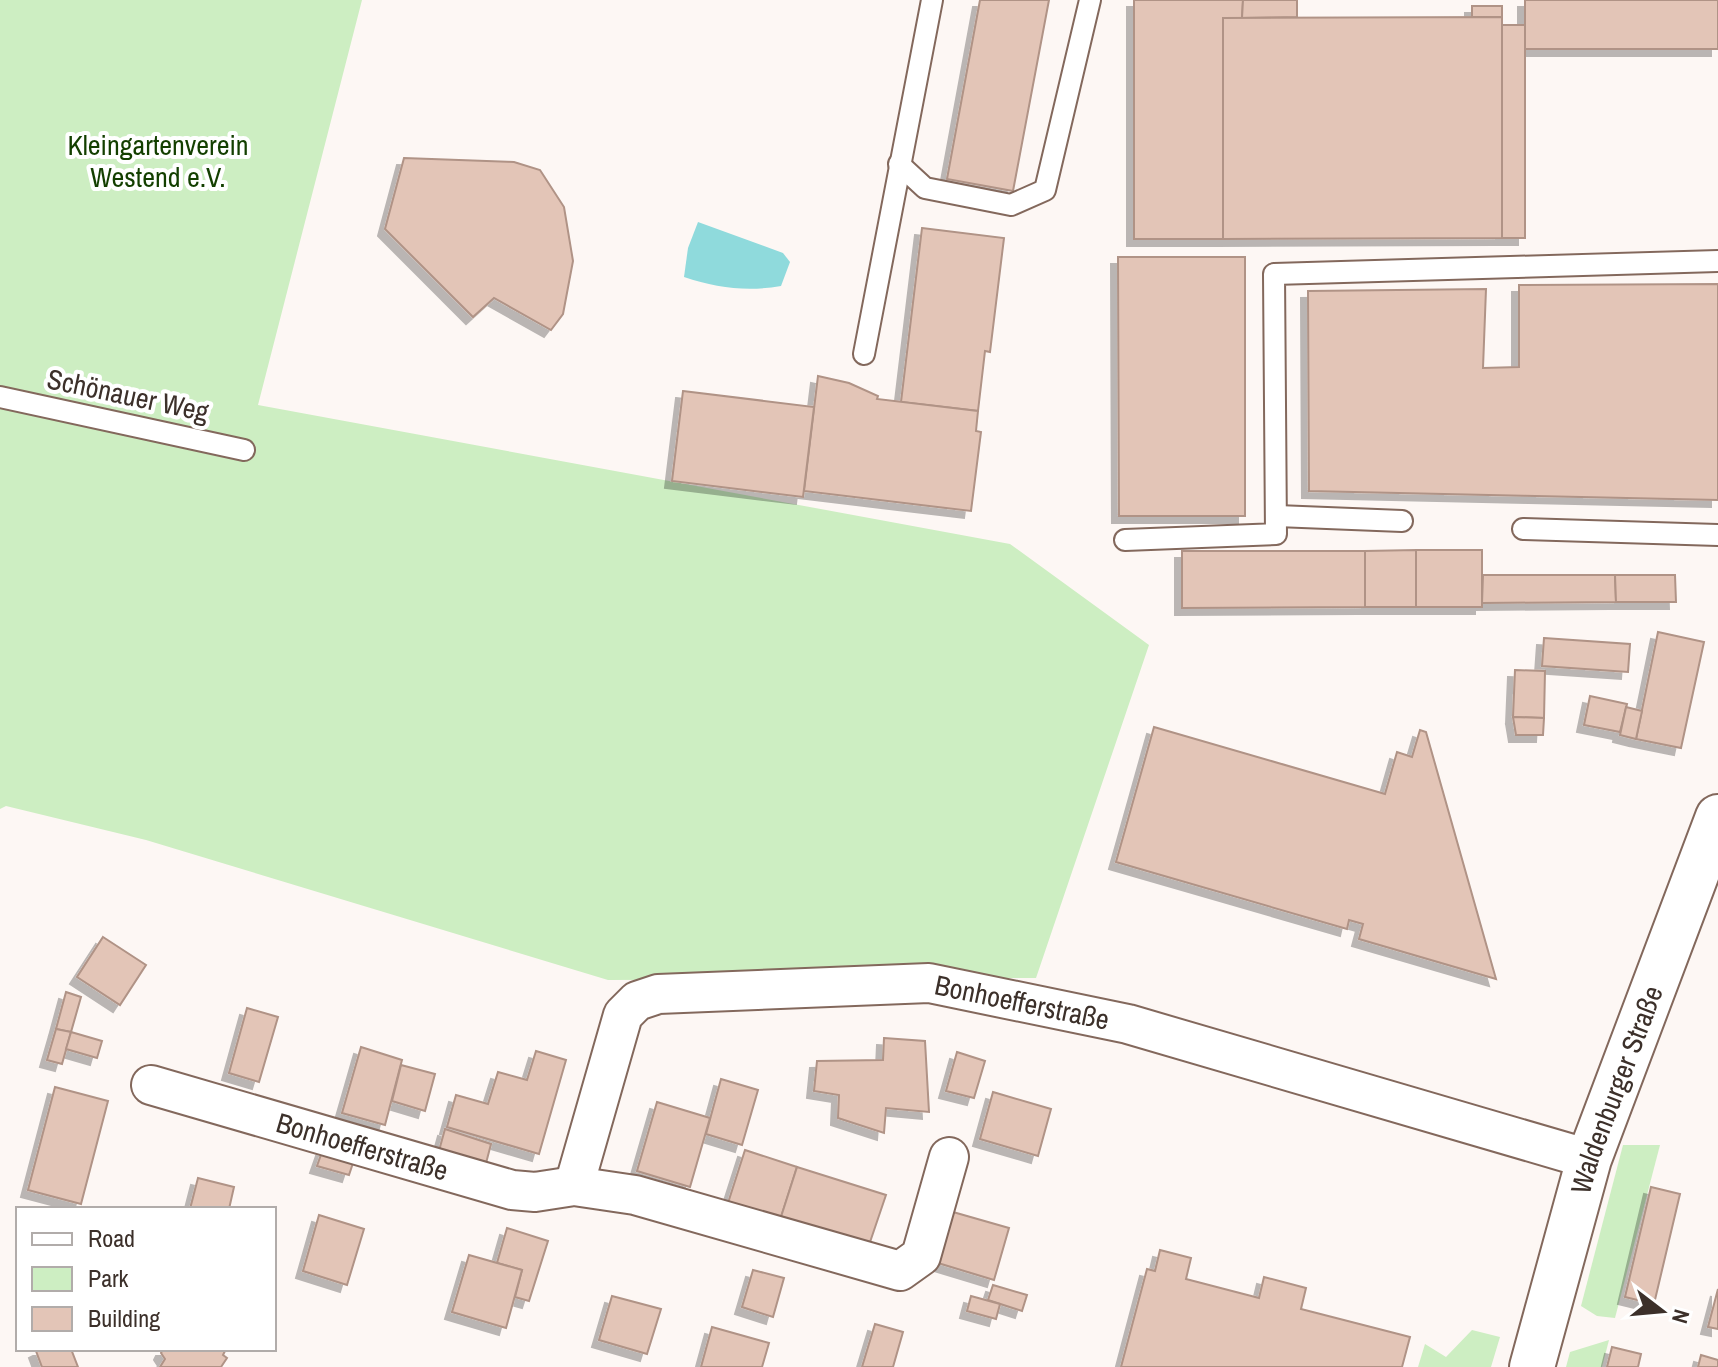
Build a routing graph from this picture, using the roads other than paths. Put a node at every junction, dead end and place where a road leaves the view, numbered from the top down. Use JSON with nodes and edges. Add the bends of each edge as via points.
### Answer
{"nodes":[{"id":1,"x":932,"y":0,"type":"edge"},
{"id":2,"x":1090,"y":0,"type":"edge"},
{"id":3,"x":899,"y":164,"type":"junction"},
{"id":4,"x":1718,"y":261,"type":"edge"},
{"id":5,"x":864,"y":354,"type":"dead end"},
{"id":6,"x":0,"y":397,"type":"edge"},
{"id":7,"x":244,"y":450,"type":"dead end"},
{"id":8,"x":1277,"y":516,"type":"junction"},
{"id":9,"x":1402,"y":521,"type":"dead end"},
{"id":10,"x":1523,"y":529,"type":"dead end"},
{"id":11,"x":1718,"y":535,"type":"edge"},
{"id":12,"x":1125,"y":540,"type":"dead end"},
{"id":13,"x":1718,"y":817,"type":"edge"},
{"id":14,"x":151,"y":1085,"type":"dead end"},
{"id":15,"x":949,"y":1157,"type":"dead end"},
{"id":16,"x":1589,"y":1159,"type":"junction"},
{"id":17,"x":574,"y":1186,"type":"junction"},
{"id":18,"x":1532,"y":1367,"type":"edge"}],
"edges":[{"from":1,"to":3,"type":"lane"},
{"from":2,"to":3,"type":"lane","via":[[1045,190],[1011,205],[925,188]]},
{"from":3,"to":5,"type":"lane"},
{"from":4,"to":8,"type":"lane","via":[[1274,274]]},
{"from":6,"to":7,"type":"lane","name":"Schönauer Weg"},
{"from":8,"to":9,"type":"lane"},
{"from":8,"to":12,"type":"lane","via":[[1276,534]]},
{"from":10,"to":11,"type":"lane"},
{"from":13,"to":16,"type":"street","name":"Waldenburger Straße"},
{"from":14,"to":17,"type":"street","name":"Bonhoefferstraße","via":[[512,1190]]},
{"from":15,"to":17,"type":"street","name":"Bonhoefferstraße","via":[[921,1256],[900,1271],[635,1195]]},
{"from":16,"to":17,"type":"street","name":"Bonhoefferstraße","via":[[1128,1024],[929,983],[658,994],[637,1001],[623,1015]]},
{"from":16,"to":18,"type":"street","name":"Waldenburger Straße"}]}
